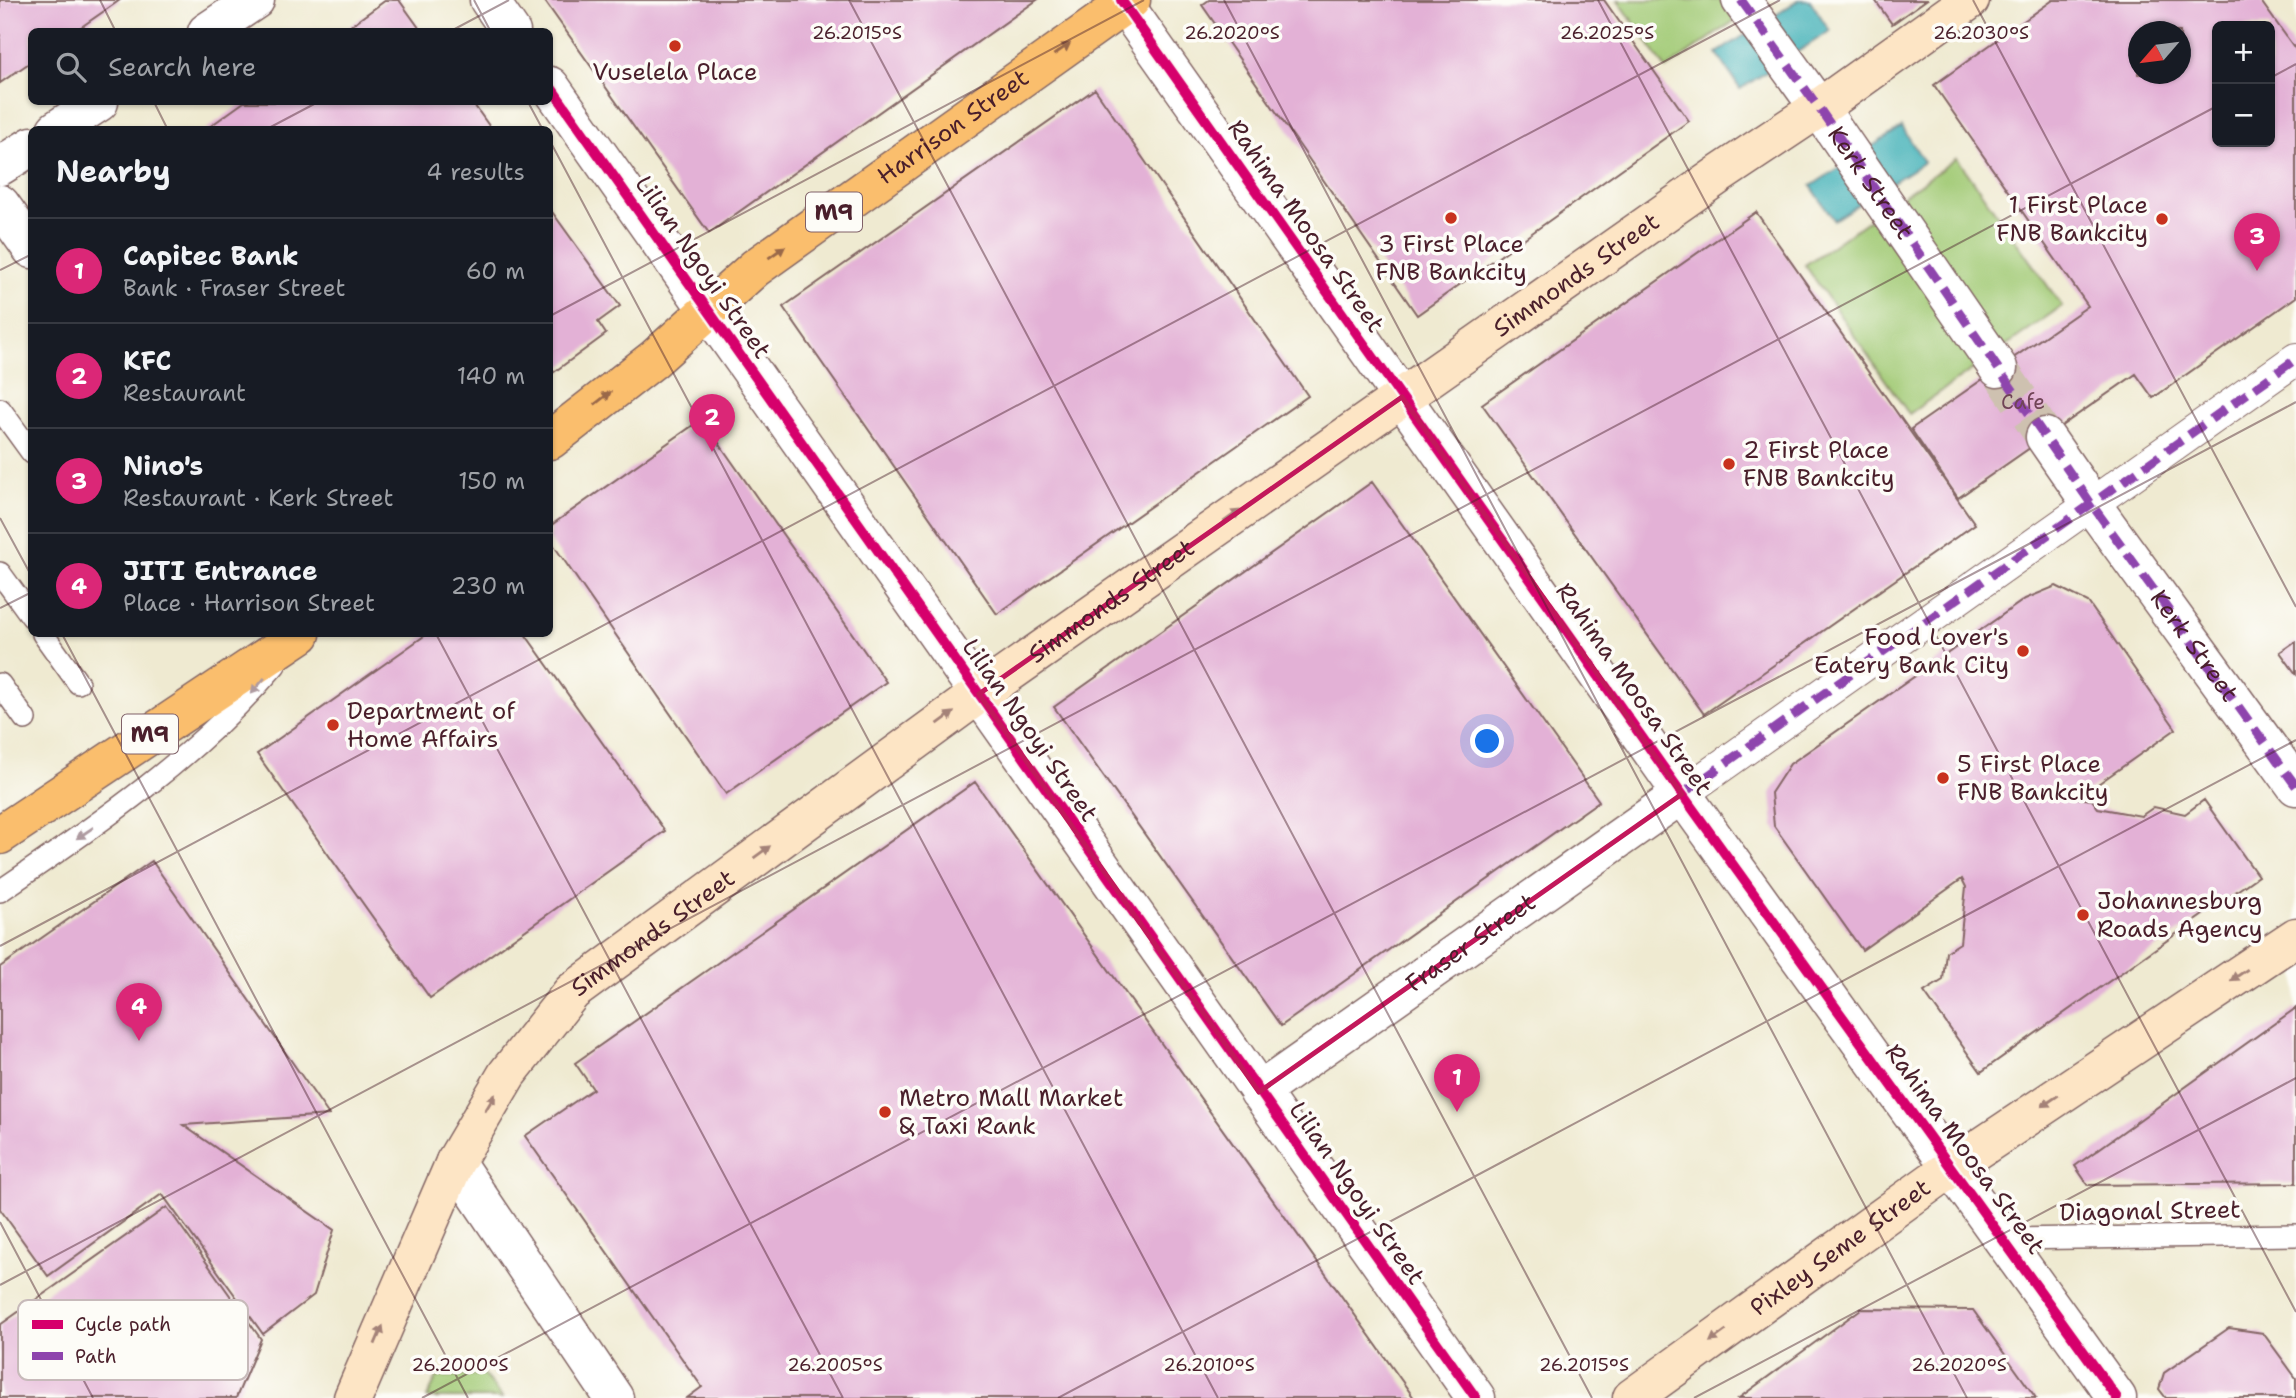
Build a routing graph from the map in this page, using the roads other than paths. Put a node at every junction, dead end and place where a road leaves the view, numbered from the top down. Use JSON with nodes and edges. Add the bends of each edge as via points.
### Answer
{"nodes":[{"id":1,"x":256,"y":0,"type":"edge"},
{"id":2,"x":489,"y":0,"type":"edge"},
{"id":3,"x":1741,"y":0,"type":"edge"},
{"id":4,"x":1970,"y":0,"type":"edge"},
{"id":5,"x":1125,"y":2,"type":"edge"},
{"id":6,"x":213,"y":28,"type":"edge"},
{"id":7,"x":508,"y":28,"type":"edge"},
{"id":8,"x":553,"y":90,"type":"edge"},
{"id":9,"x":94,"y":105,"type":"edge"},
{"id":10,"x":1819,"y":108,"type":"junction"},
{"id":11,"x":62,"y":126,"type":"edge"},
{"id":12,"x":28,"y":148,"type":"edge"},
{"id":13,"x":0,"y":166,"type":"edge"},
{"id":14,"x":0,"y":204,"type":"edge"},
{"id":15,"x":28,"y":243,"type":"edge"},
{"id":16,"x":707,"y":309,"type":"junction"},
{"id":17,"x":2296,"y":359,"type":"edge"},
{"id":18,"x":1998,"y":368,"type":"tunnel mouth"},
{"id":19,"x":1402,"y":397,"type":"junction"},
{"id":20,"x":0,"y":409,"type":"edge"},
{"id":21,"x":2045,"y":437,"type":"tunnel mouth"},
{"id":22,"x":553,"y":438,"type":"edge"},
{"id":23,"x":28,"y":448,"type":"edge"},
{"id":24,"x":2092,"y":505,"type":"junction"},
{"id":25,"x":0,"y":573,"type":"edge"},
{"id":26,"x":28,"y":612,"type":"edge"},
{"id":27,"x":45,"y":637,"type":"edge"},
{"id":28,"x":297,"y":637,"type":"edge"},
{"id":29,"x":298,"y":637,"type":"edge"},
{"id":30,"x":78,"y":683,"type":"dead end"},
{"id":31,"x":0,"y":684,"type":"edge"},
{"id":32,"x":979,"y":694,"type":"junction"},
{"id":33,"x":25,"y":719,"type":"dead end"},
{"id":34,"x":2296,"y":786,"type":"edge"},
{"id":35,"x":1682,"y":794,"type":"junction"},
{"id":36,"x":0,"y":835,"type":"edge"},
{"id":37,"x":0,"y":891,"type":"edge"},
{"id":38,"x":2296,"y":937,"type":"edge"},
{"id":39,"x":1259,"y":1093,"type":"junction"},
{"id":40,"x":455,"y":1162,"type":"junction"},
{"id":41,"x":1952,"y":1167,"type":"junction"},
{"id":42,"x":2296,"y":1235,"type":"edge"},
{"id":43,"x":2004,"y":1239,"type":"junction"},
{"id":44,"x":353,"y":1398,"type":"edge"},
{"id":45,"x":614,"y":1398,"type":"edge"},
{"id":46,"x":1476,"y":1398,"type":"edge"},
{"id":47,"x":1632,"y":1398,"type":"edge"},
{"id":48,"x":2117,"y":1398,"type":"edge"}],
"edges":[{"from":1,"to":6,"type":"street"},
{"from":2,"to":7,"type":"street"},
{"from":3,"to":10,"type":"street","name":"Kerk Street"},
{"from":4,"to":10,"type":"main road","name":"Simmonds Street"},
{"from":16,"to":5,"type":"main road","name":"Harrison Street","number":"M9","one_way":true,"via":[[755,268]]},
{"from":5,"to":19,"type":"street","name":"Rahima Moosa Street"},
{"from":8,"to":16,"type":"street","name":"Lilian Ngoyi Street"},
{"from":9,"to":11,"type":"street"},
{"from":10,"to":18,"type":"street","name":"Kerk Street"},
{"from":10,"to":19,"type":"main road","name":"Simmonds Street"},
{"from":12,"to":13,"type":"street"},
{"from":14,"to":15,"type":"street"},
{"from":22,"to":16,"type":"main road","name":"Harrison Street","number":"M9","one_way":true,"via":[[654,359]]},
{"from":16,"to":32,"type":"street","name":"Lilian Ngoyi Street"},
{"from":17,"to":24,"type":"street"},
{"from":32,"to":19,"type":"main road","name":"Simmonds Street","one_way":true},
{"from":19,"to":35,"type":"street","name":"Rahima Moosa Street"},
{"from":20,"to":23,"type":"lane"},
{"from":21,"to":24,"type":"street","name":"Kerk Street"},
{"from":24,"to":34,"type":"street","name":"Kerk Street"},
{"from":24,"to":35,"type":"street"},
{"from":25,"to":26,"type":"lane"},
{"from":27,"to":30,"type":"lane"},
{"from":28,"to":36,"type":"main road","number":"M9"},
{"from":29,"to":37,"type":"lane","one_way":true,"via":[[246,699],[163,775]]},
{"from":31,"to":33,"type":"lane"},
{"from":32,"to":39,"type":"street","name":"Lilian Ngoyi Street"},
{"from":40,"to":32,"type":"main road","name":"Simmonds Street","one_way":true,"via":[[507,1074],[572,992]]},
{"from":35,"to":39,"type":"street","name":"Fraser Street"},
{"from":35,"to":41,"type":"street","name":"Rahima Moosa Street"},
{"from":38,"to":41,"type":"main road","name":"Pixley Seme Street","one_way":true},
{"from":39,"to":46,"type":"street","name":"Lilian Ngoyi Street"},
{"from":44,"to":40,"type":"main road","name":"Simmonds Street","one_way":true},
{"from":40,"to":45,"type":"street"},
{"from":41,"to":43,"type":"street","name":"Rahima Moosa Street"},
{"from":41,"to":47,"type":"main road","name":"Pixley Seme Street","one_way":true},
{"from":42,"to":43,"type":"lane","name":"Diagonal Street"},
{"from":43,"to":48,"type":"street","name":"Rahima Moosa Street"}]}
